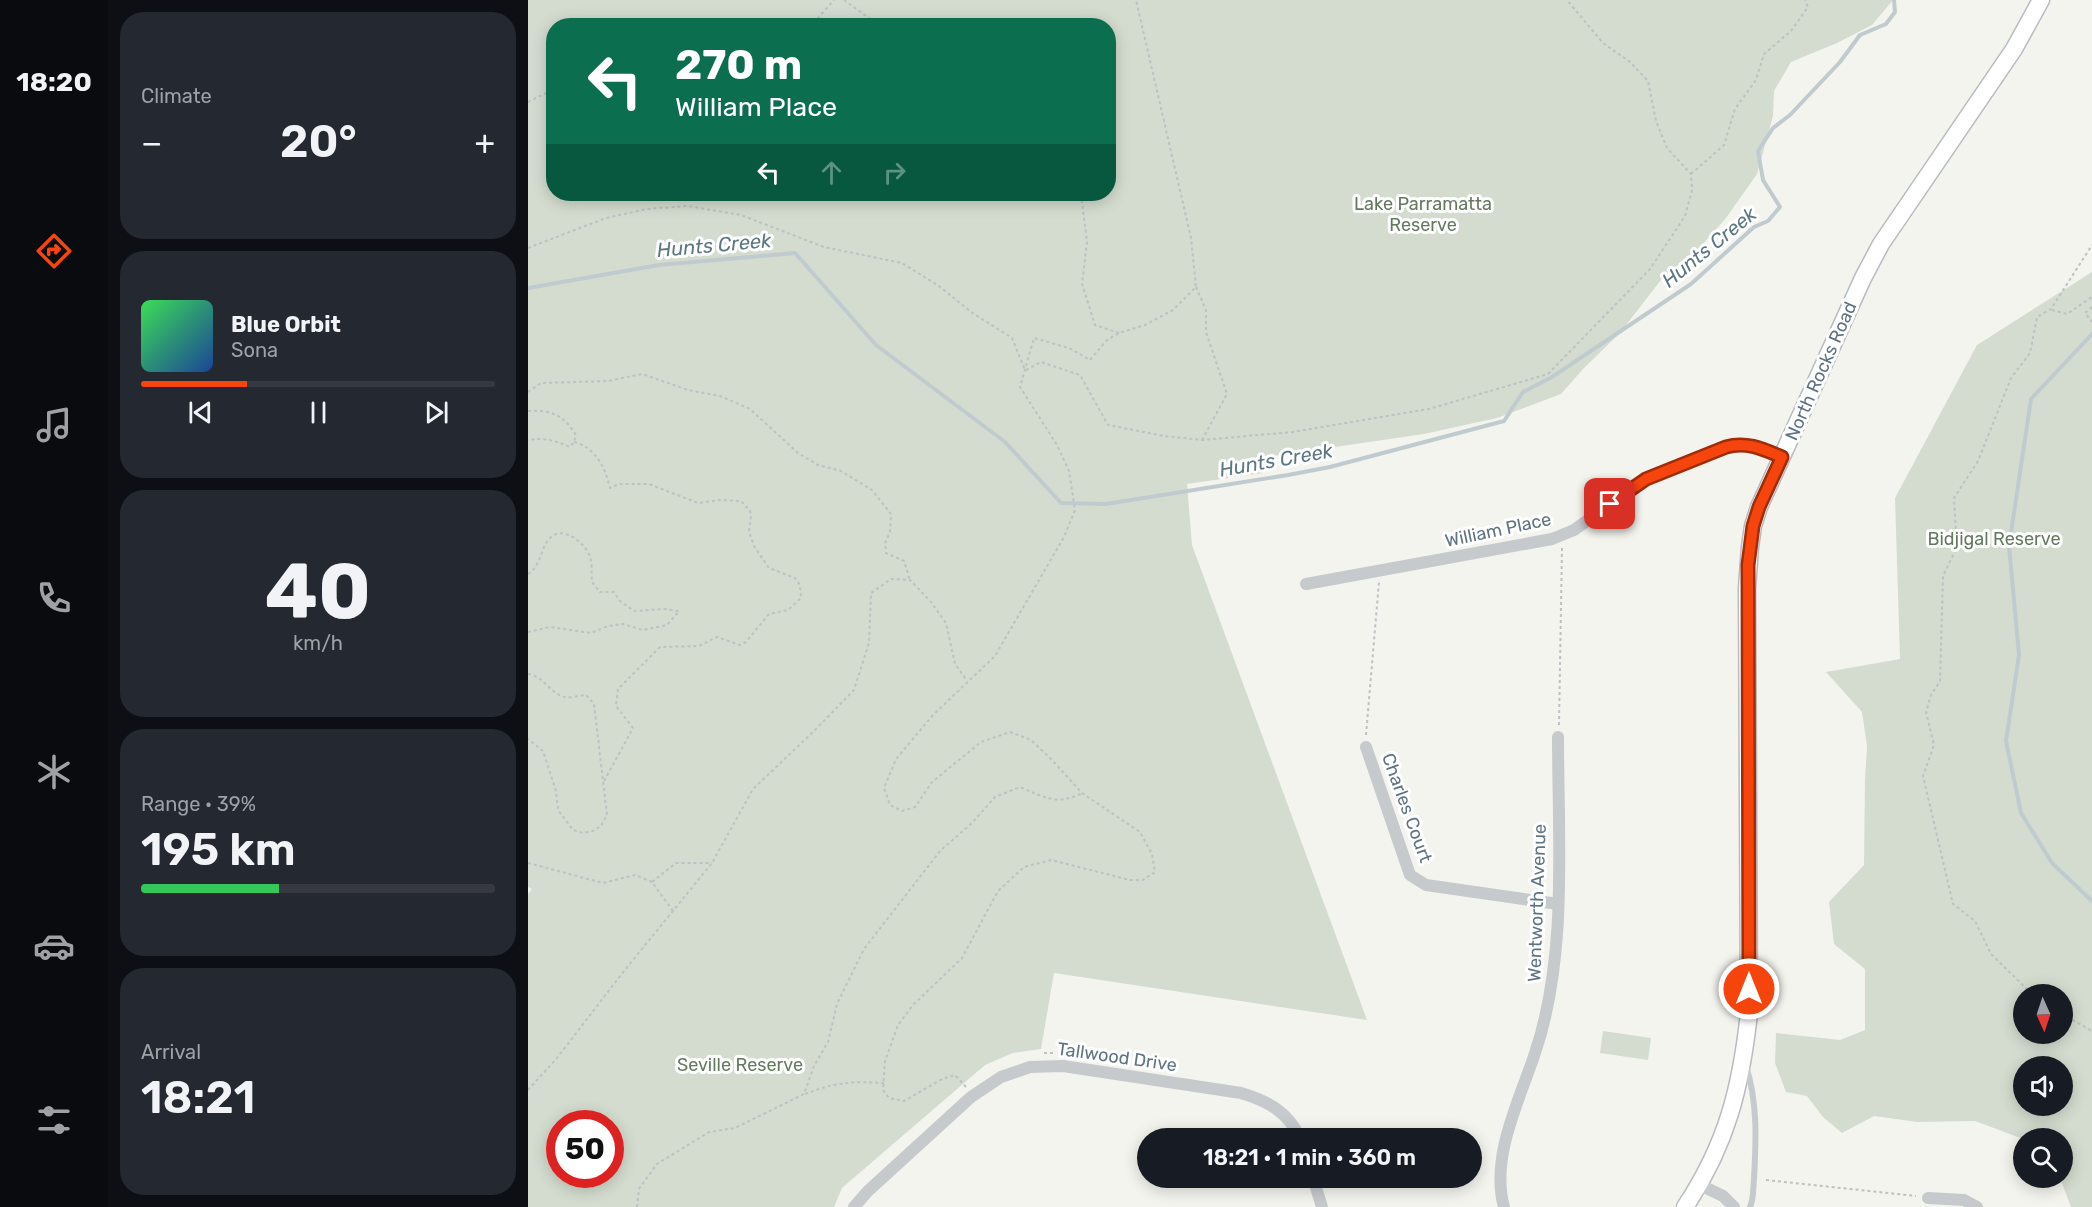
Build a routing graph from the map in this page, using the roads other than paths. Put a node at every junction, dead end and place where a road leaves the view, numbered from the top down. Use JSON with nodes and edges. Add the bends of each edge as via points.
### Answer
{"nodes":[{"id":1,"x":2041,"y":0,"type":"edge"},
{"id":2,"x":1782,"y":457,"type":"junction"},
{"id":3,"x":1306,"y":584,"type":"dead end"},
{"id":4,"x":1558,"y":737,"type":"road end"},
{"id":5,"x":1366,"y":747,"type":"road end"},
{"id":6,"x":1558,"y":904,"type":"junction"},
{"id":7,"x":1744,"y":1060,"type":"junction"},
{"id":8,"x":1294,"y":1128,"type":"edge"},
{"id":9,"x":1700,"y":1185,"type":"junction"},
{"id":10,"x":1316,"y":1188,"type":"edge"},
{"id":11,"x":1928,"y":1198,"type":"road end"},
{"id":12,"x":854,"y":1207,"type":"edge"},
{"id":13,"x":1322,"y":1207,"type":"edge"},
{"id":14,"x":1504,"y":1207,"type":"edge"},
{"id":15,"x":1685,"y":1207,"type":"edge"},
{"id":16,"x":1734,"y":1207,"type":"edge"},
{"id":17,"x":1750,"y":1207,"type":"edge"},
{"id":18,"x":1977,"y":1207,"type":"edge"}],
"edges":[{"from":1,"to":2,"type":"main road","name":"North Rocks Road","via":[[2014,49],[1881,244]]},
{"from":2,"to":3,"type":"street","name":"William Place","via":[[1752,445],[1737,444],[1646,479],[1562,535],[1508,549]]},
{"from":2,"to":7,"type":"main road","name":"North Rocks Road","via":[[1753,526],[1748,565],[1749,1013]]},
{"from":4,"to":6,"type":"street","name":"Wentworth Avenue"},
{"from":5,"to":6,"type":"street","name":"Charles Court","via":[[1410,875],[1426,885]]},
{"from":6,"to":14,"type":"street","name":"Wentworth Avenue","via":[[1551,993],[1503,1155]]},
{"from":7,"to":9,"type":"main road","name":"North Rocks Road","via":[[1726,1128]]},
{"from":7,"to":17,"type":"lane","via":[[1752,1088],[1756,1142]]},
{"from":8,"to":12,"type":"street","name":"Tallwood Drive","via":[[1281,1111],[1242,1093],[1048,1065],[1001,1077],[971,1097]]},
{"from":9,"to":15,"type":"main road","name":"North Rocks Road"},
{"from":9,"to":16,"type":"street","via":[[1723,1196]]},
{"from":10,"to":13,"type":"street"},
{"from":11,"to":18,"type":"street","via":[[1964,1200]]}]}
